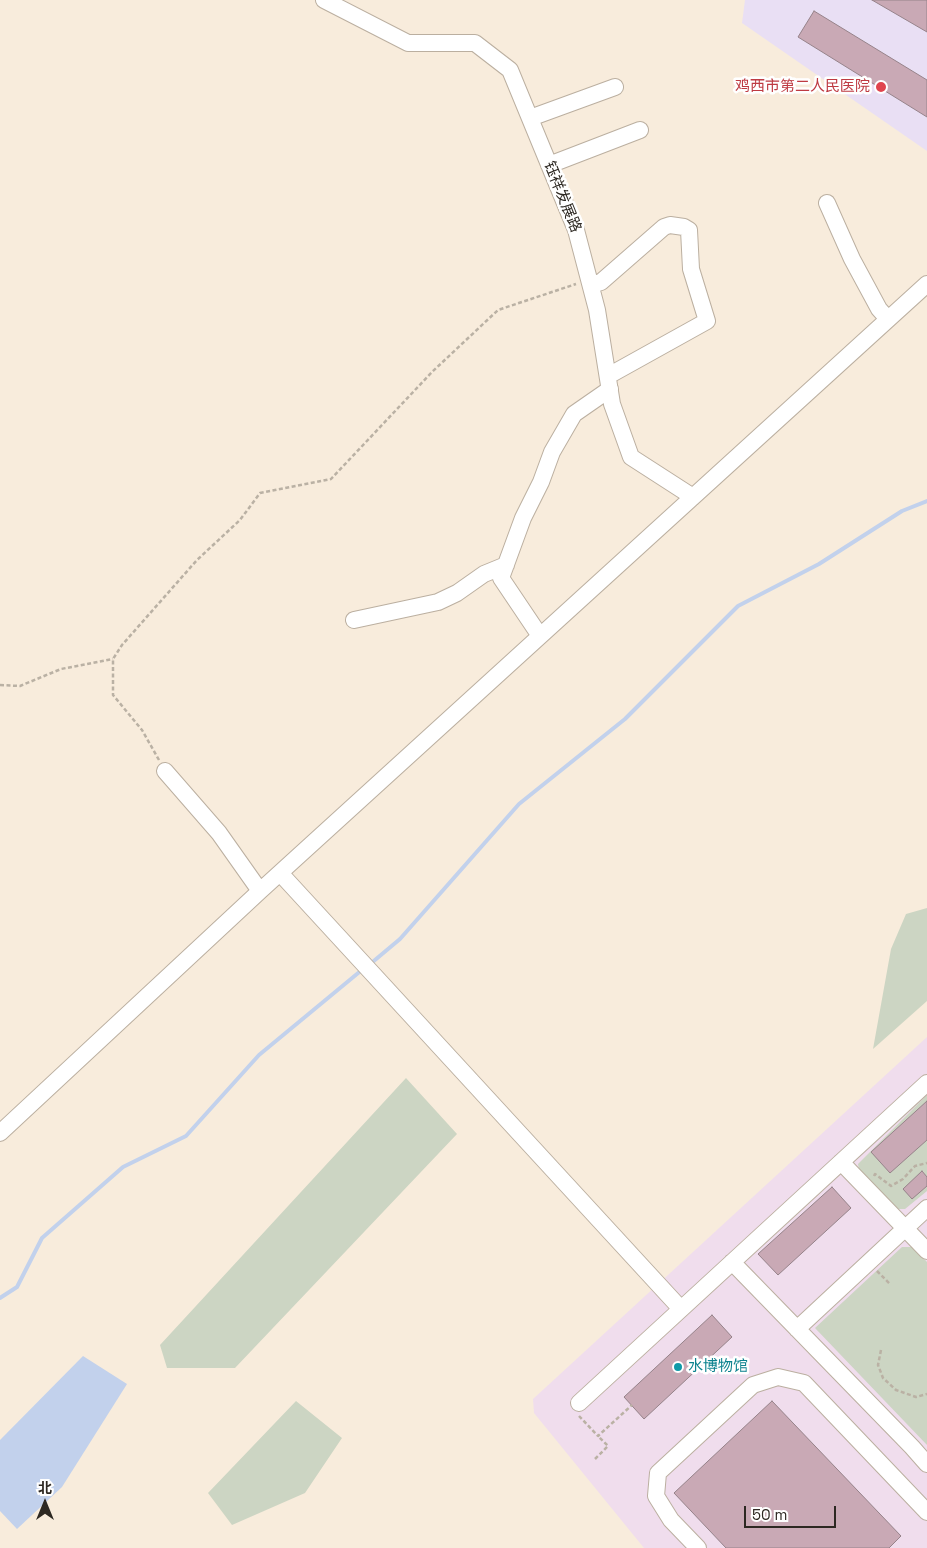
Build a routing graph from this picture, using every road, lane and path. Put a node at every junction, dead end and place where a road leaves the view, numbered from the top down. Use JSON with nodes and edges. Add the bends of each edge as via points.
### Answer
{"nodes":[{"id":1,"x":324,"y":0,"type":"edge"},
{"id":2,"x":615,"y":87,"type":"dead end"},
{"id":3,"x":530,"y":118,"type":"junction"},
{"id":4,"x":640,"y":130,"type":"dead end"},
{"id":5,"x":549,"y":165,"type":"junction"},
{"id":6,"x":827,"y":203,"type":"dead end"},
{"id":7,"x":590,"y":283,"type":"junction"},
{"id":8,"x":927,"y":284,"type":"edge"},
{"id":9,"x":888,"y":319,"type":"junction"},
{"id":10,"x":609,"y":382,"type":"junction"},
{"id":11,"x":693,"y":497,"type":"junction"},
{"id":12,"x":506,"y":566,"type":"junction"},
{"id":13,"x":354,"y":620,"type":"dead end"},
{"id":14,"x":540,"y":636,"type":"junction"},
{"id":15,"x":114,"y":659,"type":"junction"},
{"id":16,"x":0,"y":685,"type":"edge"},
{"id":17,"x":165,"y":771,"type":"joint"},
{"id":18,"x":280,"y":873,"type":"junction"},
{"id":19,"x":260,"y":891,"type":"junction"},
{"id":20,"x":927,"y":1083,"type":"edge"},
{"id":21,"x":0,"y":1132,"type":"edge"},
{"id":22,"x":841,"y":1162,"type":"junction"},
{"id":23,"x":927,"y":1163,"type":"edge"},
{"id":24,"x":863,"y":1185,"type":"junction"},
{"id":25,"x":927,"y":1208,"type":"edge"},
{"id":26,"x":905,"y":1228,"type":"junction"},
{"id":27,"x":927,"y":1251,"type":"edge"},
{"id":28,"x":732,"y":1262,"type":"junction"},
{"id":29,"x":681,"y":1310,"type":"junction"},
{"id":30,"x":797,"y":1329,"type":"junction"},
{"id":31,"x":881,"y":1350,"type":"dead end"},
{"id":32,"x":927,"y":1394,"type":"edge"},
{"id":33,"x":579,"y":1403,"type":"joint"},
{"id":34,"x":632,"y":1405,"type":"dead end"},
{"id":35,"x":598,"y":1436,"type":"junction"},
{"id":36,"x":594,"y":1459,"type":"dead end"},
{"id":37,"x":927,"y":1464,"type":"edge"},
{"id":38,"x":927,"y":1512,"type":"edge"},
{"id":39,"x":698,"y":1548,"type":"edge"}],
"edges":[{"from":1,"to":3,"type":"street","name":"钰祥发展路","via":[[408,43],[475,43],[510,70]]},
{"from":2,"to":3,"type":"street"},
{"from":3,"to":5,"type":"street","name":"钰祥发展路"},
{"from":4,"to":5,"type":"street"},
{"from":5,"to":7,"type":"street","name":"钰祥发展路","via":[[576,230]]},
{"from":6,"to":9,"type":"street","via":[[852,258],[879,309]]},
{"from":7,"to":10,"type":"street","name":"钰祥发展路"},
{"from":7,"to":10,"type":"street","via":[[601,282],[664,227],[670,225],[689,230],[691,269],[707,320]]},
{"from":7,"to":15,"type":"path","via":[[498,310],[432,372],[331,479],[260,493],[240,520],[197,560],[122,645]]},
{"from":8,"to":9,"type":"street"},
{"from":9,"to":11,"type":"street"},
{"from":10,"to":11,"type":"street","name":"钰祥发展路","via":[[612,404],[631,457]]},
{"from":10,"to":12,"type":"street","via":[[574,414],[556,444]]},
{"from":11,"to":14,"type":"street"},
{"from":12,"to":13,"type":"street","via":[[484,574],[438,602]]},
{"from":12,"to":14,"type":"street","via":[[501,578]]},
{"from":14,"to":18,"type":"street"},
{"from":15,"to":16,"type":"path","via":[[62,669],[20,686]]},
{"from":15,"to":17,"type":"path","via":[[113,695],[142,730]]},
{"from":17,"to":19,"type":"street","via":[[219,833]]},
{"from":18,"to":19,"type":"street"},
{"from":18,"to":29,"type":"street"},
{"from":19,"to":21,"type":"street"},
{"from":20,"to":22,"type":"street"},
{"from":22,"to":24,"type":"street"},
{"from":22,"to":28,"type":"street"},
{"from":23,"to":24,"type":"path","via":[[915,1166],[891,1186],[875,1174]]},
{"from":24,"to":26,"type":"street"},
{"from":25,"to":26,"type":"street"},
{"from":26,"to":27,"type":"street"},
{"from":26,"to":30,"type":"street"},
{"from":28,"to":29,"type":"street"},
{"from":28,"to":30,"type":"street"},
{"from":29,"to":33,"type":"street"},
{"from":30,"to":37,"type":"street"},
{"from":31,"to":32,"type":"path","via":[[878,1365],[883,1378],[896,1390],[916,1397]]},
{"from":33,"to":35,"type":"path","via":[[578,1415]]},
{"from":34,"to":35,"type":"path"},
{"from":35,"to":36,"type":"path","via":[[608,1446]]},
{"from":38,"to":39,"type":"street","via":[[804,1383],[778,1377],[754,1385],[658,1473],[656,1496],[671,1520]]}]}
